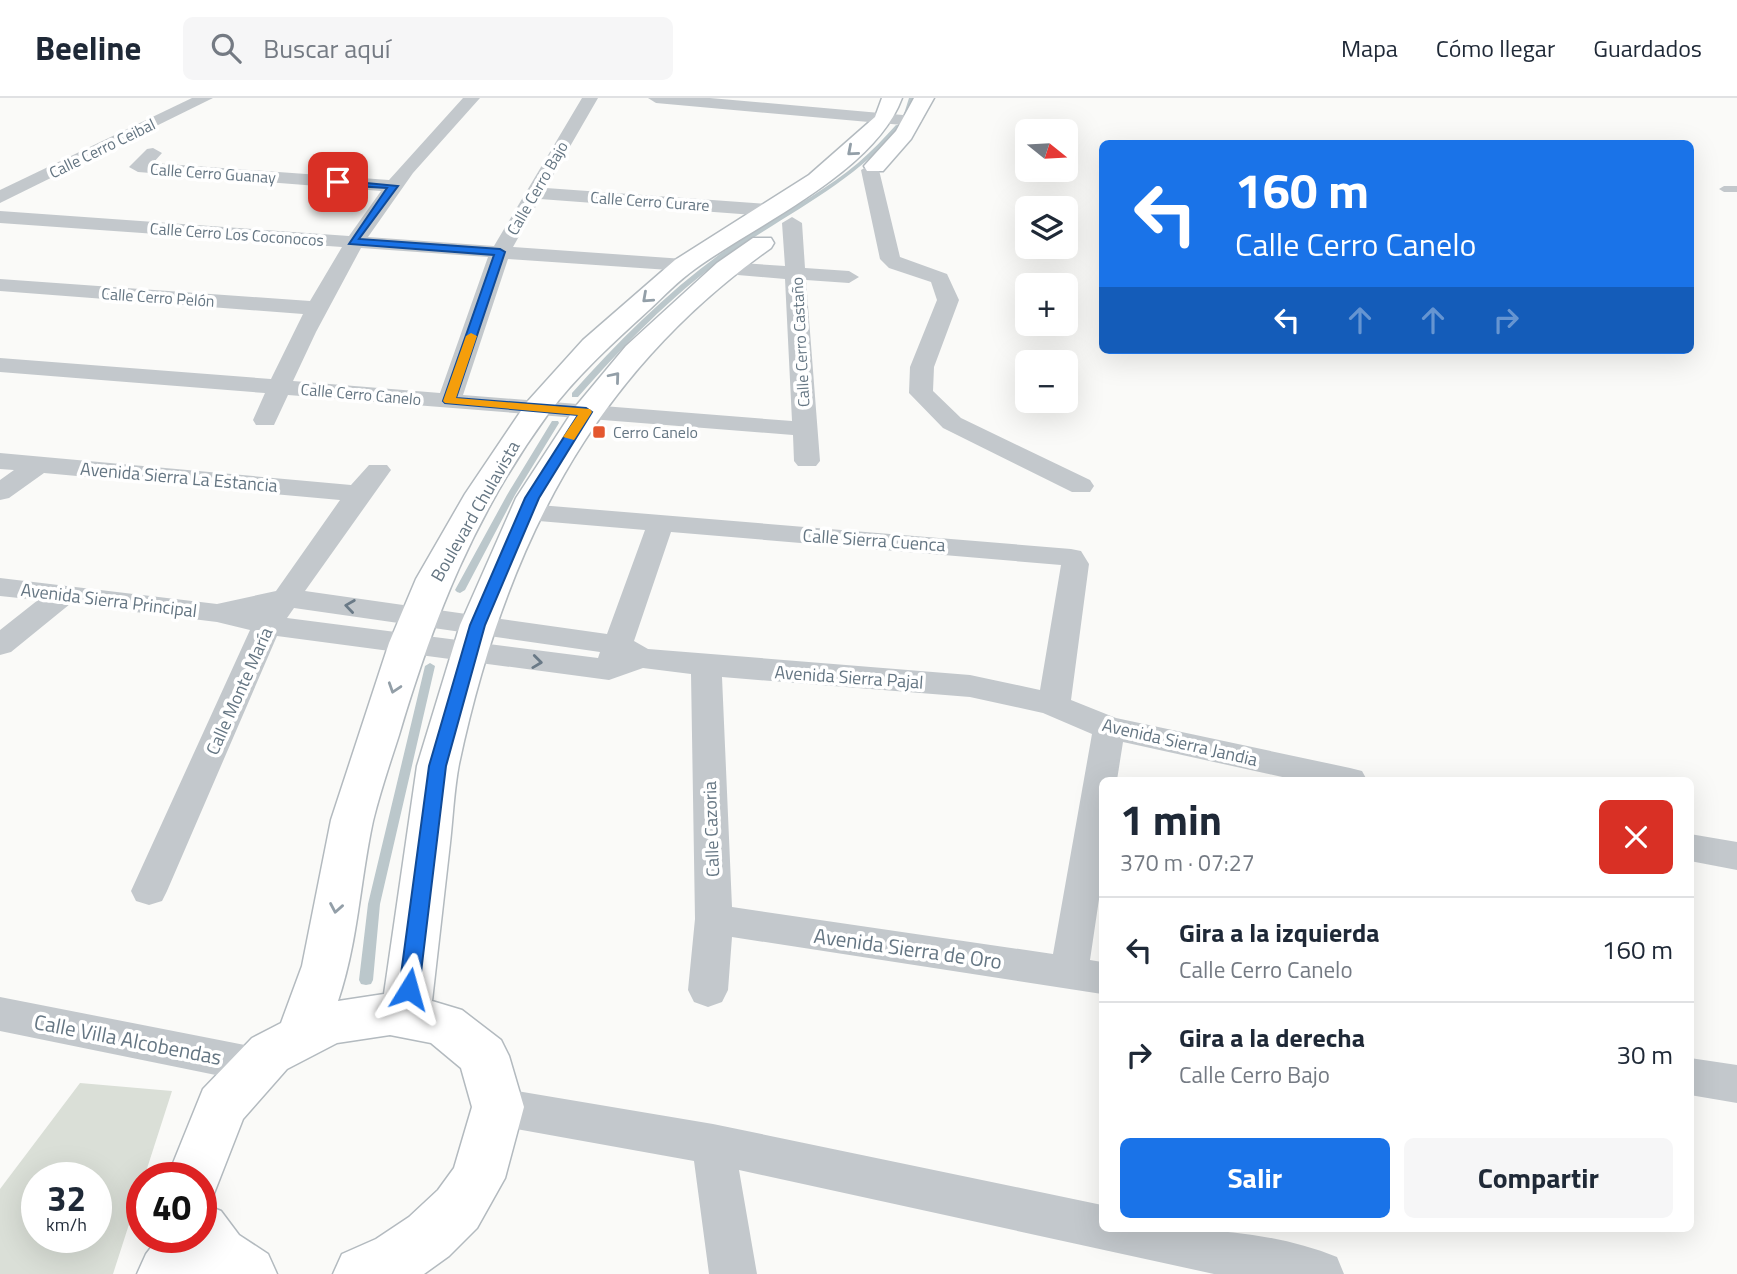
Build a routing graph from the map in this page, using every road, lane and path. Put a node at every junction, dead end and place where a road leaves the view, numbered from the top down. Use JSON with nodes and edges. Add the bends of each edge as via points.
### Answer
{"nodes":[{"id":1,"x":205,"y":98,"type":"edge"},
{"id":2,"x":472,"y":98,"type":"edge"},
{"id":3,"x":590,"y":98,"type":"edge"},
{"id":4,"x":656,"y":98,"type":"edge"},
{"id":5,"x":820,"y":105,"type":"edge"},
{"id":6,"x":904,"y":109,"type":"edge"},
{"id":7,"x":153,"y":153,"type":"dead end"},
{"id":8,"x":870,"y":170,"type":"junction"},
{"id":9,"x":393,"y":186,"type":"junction"},
{"id":10,"x":1724,"y":189,"type":"dead end"},
{"id":11,"x":1737,"y":189,"type":"edge"},
{"id":12,"x":533,"y":193,"type":"junction"},
{"id":13,"x":0,"y":197,"type":"edge"},
{"id":14,"x":779,"y":216,"type":"junction"},
{"id":15,"x":0,"y":217,"type":"edge"},
{"id":16,"x":352,"y":242,"type":"junction"},
{"id":17,"x":500,"y":252,"type":"junction"},
{"id":18,"x":684,"y":265,"type":"junction"},
{"id":19,"x":726,"y":268,"type":"junction"},
{"id":20,"x":797,"y":273,"type":"junction"},
{"id":21,"x":849,"y":277,"type":"dead end"},
{"id":22,"x":0,"y":285,"type":"edge"},
{"id":23,"x":315,"y":309,"type":"junction"},
{"id":24,"x":0,"y":365,"type":"edge"},
{"id":25,"x":278,"y":387,"type":"junction"},
{"id":26,"x":449,"y":401,"type":"junction"},
{"id":27,"x":537,"y":408,"type":"junction"},
{"id":28,"x":586,"y":412,"type":"junction"},
{"id":29,"x":265,"y":420,"type":"dead end"},
{"id":30,"x":805,"y":429,"type":"junction"},
{"id":31,"x":0,"y":461,"type":"edge"},
{"id":32,"x":807,"y":461,"type":"dead end"},
{"id":33,"x":40,"y":464,"type":"junction"},
{"id":34,"x":378,"y":470,"type":"dead end"},
{"id":35,"x":1081,"y":486,"type":"dead end"},
{"id":36,"x":0,"y":492,"type":"edge"},
{"id":37,"x":358,"y":494,"type":"junction"},
{"id":38,"x":527,"y":512,"type":"junction"},
{"id":39,"x":661,"y":523,"type":"junction"},
{"id":40,"x":0,"y":587,"type":"edge"},
{"id":41,"x":63,"y":595,"type":"junction"},
{"id":42,"x":287,"y":597,"type":"junction"},
{"id":43,"x":217,"y":613,"type":"junction"},
{"id":44,"x":267,"y":625,"type":"junction"},
{"id":45,"x":413,"y":629,"type":"junction"},
{"id":46,"x":474,"y":639,"type":"junction"},
{"id":47,"x":0,"y":645,"type":"edge"},
{"id":48,"x":622,"y":658,"type":"junction"},
{"id":49,"x":706,"y":666,"type":"junction"},
{"id":50,"x":1054,"y":705,"type":"junction"},
{"id":51,"x":1109,"y":728,"type":"junction"},
{"id":52,"x":1104,"y":777,"type":"edge"},
{"id":53,"x":1336,"y":777,"type":"edge"},
{"id":54,"x":1099,"y":835,"type":"edge"},
{"id":55,"x":1694,"y":848,"type":"edge"},
{"id":56,"x":1737,"y":856,"type":"edge"},
{"id":57,"x":149,"y":891,"type":"dead end"},
{"id":58,"x":714,"y":919,"type":"junction"},
{"id":59,"x":1086,"y":975,"type":"edge"},
{"id":60,"x":708,"y":990,"type":"dead end"},
{"id":61,"x":406,"y":1013,"type":"junction"},
{"id":62,"x":0,"y":1014,"type":"edge"},
{"id":63,"x":302,"y":1034,"type":"junction"},
{"id":64,"x":255,"y":1065,"type":"junction"},
{"id":65,"x":1694,"y":1077,"type":"edge"},
{"id":66,"x":1737,"y":1084,"type":"edge"},
{"id":67,"x":499,"y":1107,"type":"junction"},
{"id":68,"x":713,"y":1144,"type":"junction"},
{"id":69,"x":197,"y":1162,"type":"edge"},
{"id":70,"x":1099,"y":1227,"type":"edge"},
{"id":71,"x":1124,"y":1232,"type":"edge"},
{"id":72,"x":217,"y":1252,"type":"edge"},
{"id":73,"x":182,"y":1253,"type":"edge"},
{"id":74,"x":383,"y":1269,"type":"edge"},
{"id":75,"x":166,"y":1274,"type":"edge"},
{"id":76,"x":248,"y":1274,"type":"edge"},
{"id":77,"x":733,"y":1274,"type":"edge"},
{"id":78,"x":1320,"y":1274,"type":"edge"}],
"edges":[{"from":1,"to":13,"type":"street","name":"Calle Cerro Ceibal"},
{"from":2,"to":9,"type":"street","via":[[438,130]]},
{"from":3,"to":12,"type":"street","name":"Calle Cerro Bajo"},
{"from":4,"to":5,"type":"street"},
{"from":5,"to":6,"type":"street"},
{"from":6,"to":8,"type":"street","name":"Boulevard Chulavista","via":[[899,142]]},
{"from":6,"to":14,"type":"street","name":"Boulevard Chulavista","one_way":true},
{"from":7,"to":9,"type":"street","name":"Calle Cerro Guanay","via":[[138,167]]},
{"from":8,"to":14,"type":"street","name":"Boulevard Chulavista","via":[[824,205]]},
{"from":8,"to":35,"type":"street","via":[[890,259],[940,278],[948,300],[922,367],[921,393],[951,423]]},
{"from":9,"to":16,"type":"street"},
{"from":10,"to":11,"type":"lane"},
{"from":12,"to":14,"type":"street","name":"Calle Cerro Curare"},
{"from":12,"to":17,"type":"street","name":"Calle Cerro Bajo"},
{"from":14,"to":18,"type":"street","name":"Boulevard Chulavista"},
{"from":14,"to":19,"type":"street","name":"Boulevard Chulavista"},
{"from":14,"to":20,"type":"street","name":"Calle Cerro Castaño"},
{"from":15,"to":16,"type":"street","name":"Calle Cerro Los Coconocos"},
{"from":16,"to":17,"type":"street","name":"Calle Cerro Los Coconocos"},
{"from":16,"to":23,"type":"street"},
{"from":17,"to":18,"type":"street","name":"Calle Cerro Los Coconocos"},
{"from":17,"to":26,"type":"street","name":"Calle Cerro Bajo"},
{"from":18,"to":27,"type":"street","name":"Boulevard Chulavista","one_way":true,"via":[[593,346]]},
{"from":19,"to":20,"type":"street"},
{"from":28,"to":19,"type":"street","name":"Boulevard Chulavista","one_way":true,"via":[[636,352]]},
{"from":20,"to":21,"type":"street"},
{"from":20,"to":30,"type":"street","name":"Calle Cerro Castaño"},
{"from":22,"to":23,"type":"street","name":"Calle Cerro Pelón"},
{"from":23,"to":25,"type":"street"},
{"from":24,"to":25,"type":"street","name":"Calle Cerro Canelo"},
{"from":25,"to":26,"type":"street","name":"Calle Cerro Canelo"},
{"from":25,"to":29,"type":"street"},
{"from":26,"to":27,"type":"street","name":"Calle Cerro Canelo"},
{"from":27,"to":28,"type":"street","name":"Calle Cerro Canelo"},
{"from":27,"to":45,"type":"street","name":"Boulevard Chulavista","via":[[481,494],[434,579]]},
{"from":28,"to":30,"type":"street","name":"Calle Cerro Canelo"},
{"from":28,"to":38,"type":"street","name":"Boulevard Chulavista"},
{"from":30,"to":32,"type":"street","name":"Calle Cerro Castaño"},
{"from":31,"to":33,"type":"street","name":"Avenida Sierra La Estancia"},
{"from":33,"to":36,"type":"street"},
{"from":33,"to":37,"type":"street","name":"Avenida Sierra La Estancia"},
{"from":34,"to":37,"type":"street","name":"Calle Monte María"},
{"from":37,"to":42,"type":"street","name":"Calle Monte María"},
{"from":38,"to":39,"type":"street","name":"Calle Sierra Cuenca"},
{"from":38,"to":46,"type":"street","name":"Boulevard Chulavista"},
{"from":39,"to":48,"type":"street"},
{"from":39,"to":50,"type":"street","name":"Calle Sierra Cuenca","via":[[1071,556],[1075,564]]},
{"from":40,"to":41,"type":"street","name":"Avenida Sierra Principal"},
{"from":41,"to":43,"type":"street","name":"Avenida Sierra Principal"},
{"from":41,"to":47,"type":"street"},
{"from":42,"to":43,"type":"street"},
{"from":42,"to":44,"type":"street","name":"Calle Monte María"},
{"from":45,"to":42,"type":"street","one_way":true},
{"from":43,"to":44,"type":"street"},
{"from":44,"to":45,"type":"street"},
{"from":44,"to":57,"type":"street","name":"Calle Monte María"},
{"from":45,"to":46,"type":"street","name":"Avenida Sierra Pajal"},
{"from":45,"to":63,"type":"street","name":"Boulevard Chulavista","one_way":true,"via":[[352,820],[326,965]]},
{"from":46,"to":48,"type":"street","name":"Avenida Sierra Pajal"},
{"from":46,"to":61,"type":"street","name":"Boulevard Chulavista","via":[[438,766]]},
{"from":48,"to":49,"type":"street","name":"Avenida Sierra Pajal"},
{"from":49,"to":50,"type":"street","name":"Avenida Sierra Pajal","via":[[970,686]]},
{"from":49,"to":58,"type":"street","name":"Calle Cazoria"},
{"from":50,"to":51,"type":"street","name":"Avenida Sierra Jandia"},
{"from":51,"to":52,"type":"street"},
{"from":51,"to":53,"type":"street","name":"Avenida Sierra Jandia"},
{"from":54,"to":59,"type":"street"},
{"from":55,"to":56,"type":"street"},
{"from":58,"to":59,"type":"street","name":"Avenida Sierra de Oro"},
{"from":58,"to":60,"type":"street","name":"Calle Cazoria"},
{"from":61,"to":63,"type":"street","via":[[373,1012]]},
{"from":61,"to":67,"type":"street","via":[[443,1022],[472,1042],[491,1071]]},
{"from":62,"to":64,"type":"street","name":"Calle Villa Alcobendas"},
{"from":63,"to":64,"type":"street"},
{"from":64,"to":69,"type":"street","via":[[222,1102],[200,1144]]},
{"from":65,"to":66,"type":"street"},
{"from":67,"to":68,"type":"street"},
{"from":67,"to":74,"type":"street","via":[[492,1148],[472,1190],[438,1229]]},
{"from":68,"to":70,"type":"street"},
{"from":68,"to":77,"type":"street"},
{"from":71,"to":78,"type":"street"},
{"from":72,"to":76,"type":"street"},
{"from":73,"to":75,"type":"street"}]}
